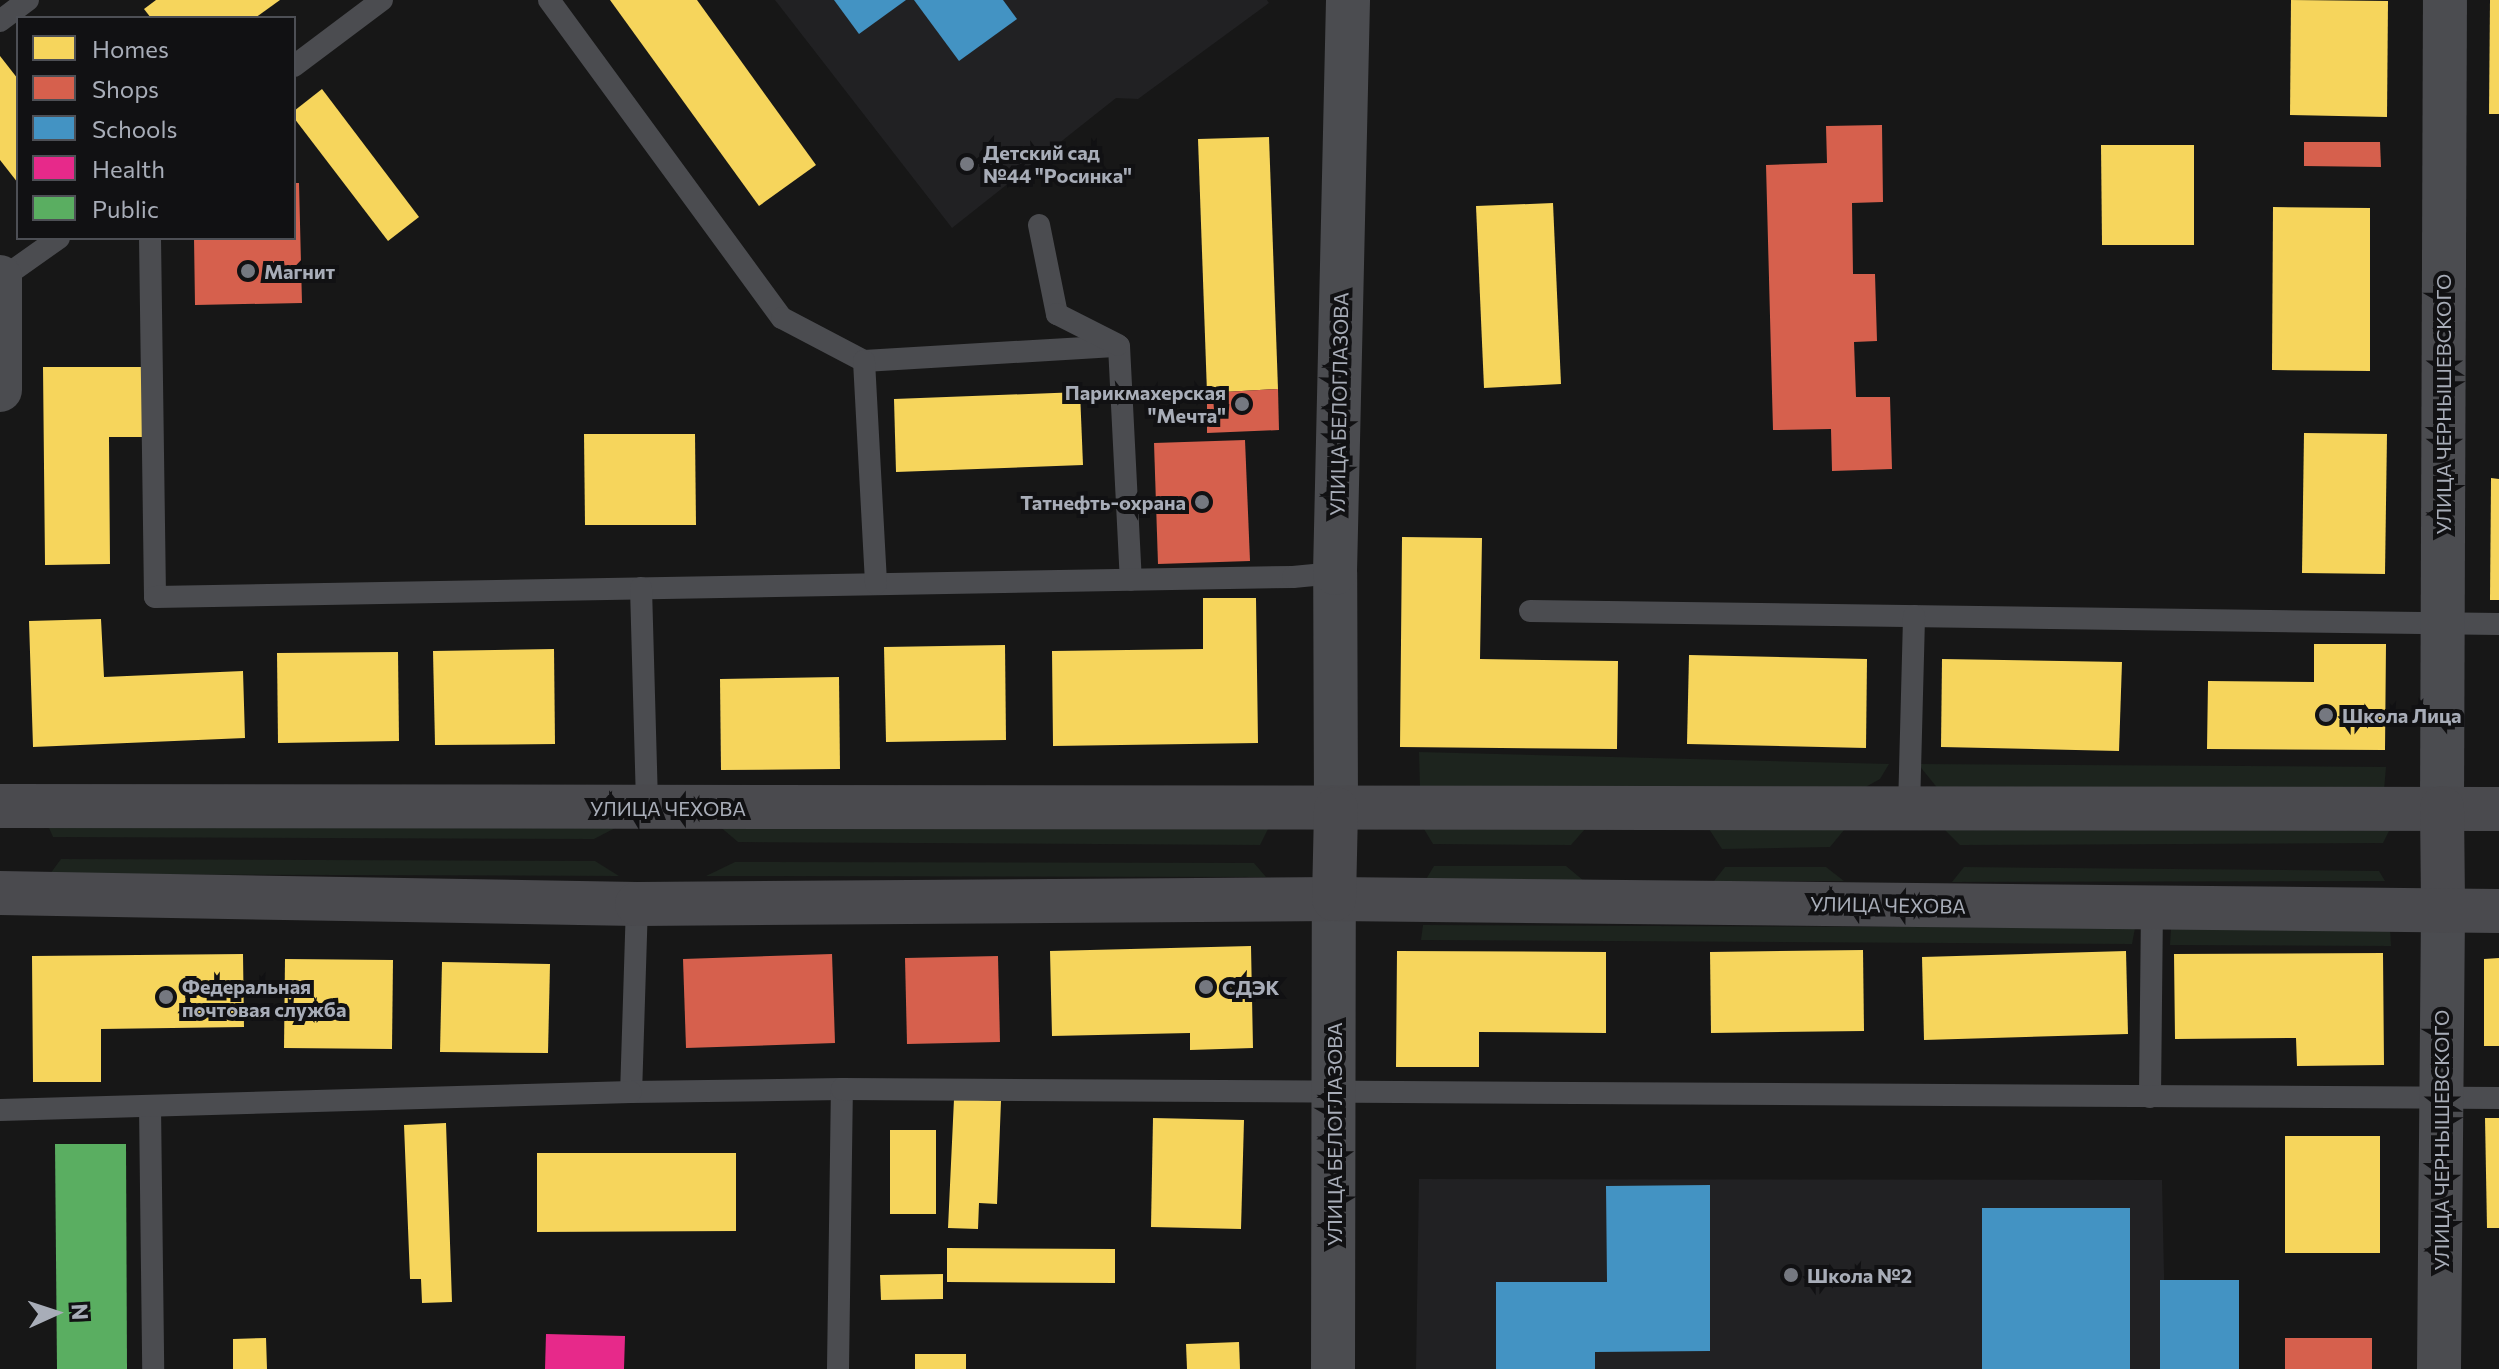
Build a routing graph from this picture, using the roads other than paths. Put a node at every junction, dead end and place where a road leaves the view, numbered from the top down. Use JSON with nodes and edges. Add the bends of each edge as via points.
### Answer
{"nodes":[{"id":1,"x":28,"y":0,"type":"edge"},
{"id":2,"x":382,"y":0,"type":"edge"},
{"id":3,"x":549,"y":0,"type":"edge"},
{"id":4,"x":1348,"y":0,"type":"edge"},
{"id":5,"x":2445,"y":0,"type":"edge"},
{"id":6,"x":0,"y":21,"type":"edge"},
{"id":7,"x":296,"y":64,"type":"edge"},
{"id":8,"x":1039,"y":225,"type":"dead end"},
{"id":9,"x":56,"y":240,"type":"edge"},
{"id":10,"x":150,"y":240,"type":"edge"},
{"id":11,"x":1,"y":278,"type":"edge"},
{"id":12,"x":1119,"y":346,"type":"junction"},
{"id":13,"x":864,"y":361,"type":"junction"},
{"id":14,"x":0,"y":390,"type":"edge"},
{"id":15,"x":1335,"y":573,"type":"junction"},
{"id":16,"x":1131,"y":580,"type":"junction"},
{"id":17,"x":876,"y":584,"type":"junction"},
{"id":18,"x":641,"y":588,"type":"junction"},
{"id":19,"x":1530,"y":611,"type":"dead end"},
{"id":20,"x":1914,"y":616,"type":"junction"},
{"id":21,"x":2443,"y":624,"type":"junction"},
{"id":22,"x":2499,"y":624,"type":"edge"},
{"id":23,"x":0,"y":806,"type":"edge"},
{"id":24,"x":647,"y":808,"type":"junction"},
{"id":25,"x":2442,"y":808,"type":"junction"},
{"id":26,"x":1336,"y":809,"type":"junction"},
{"id":27,"x":1909,"y":809,"type":"junction"},
{"id":28,"x":2499,"y":809,"type":"edge"},
{"id":29,"x":0,"y":893,"type":"edge"},
{"id":30,"x":1334,"y":899,"type":"junction"},
{"id":31,"x":637,"y":904,"type":"junction"},
{"id":32,"x":2152,"y":908,"type":"junction"},
{"id":33,"x":2443,"y":911,"type":"junction"},
{"id":34,"x":2499,"y":911,"type":"edge"},
{"id":35,"x":842,"y":1089,"type":"junction"},
{"id":36,"x":1334,"y":1090,"type":"junction"},
{"id":37,"x":631,"y":1092,"type":"junction"},
{"id":38,"x":2150,"y":1097,"type":"junction"},
{"id":39,"x":2499,"y":1098,"type":"edge"},
{"id":40,"x":2440,"y":1099,"type":"junction"},
{"id":41,"x":150,"y":1106,"type":"junction"},
{"id":42,"x":0,"y":1110,"type":"edge"},
{"id":43,"x":153,"y":1369,"type":"edge"},
{"id":44,"x":838,"y":1369,"type":"edge"},
{"id":45,"x":1333,"y":1369,"type":"edge"},
{"id":46,"x":2439,"y":1369,"type":"edge"}],
"edges":[{"from":1,"to":6,"type":"lane"},
{"from":2,"to":7,"type":"lane"},
{"from":3,"to":13,"type":"lane","via":[[782,318]]},
{"from":4,"to":15,"type":"street","name":"УЛИЦА БЕЛОГЛАЗОВА"},
{"from":5,"to":21,"type":"street","name":"УЛИЦА ЧЕРНЫШЕВСКОГО"},
{"from":8,"to":12,"type":"lane","via":[[1057,314]]},
{"from":9,"to":11,"type":"lane"},
{"from":10,"to":18,"type":"lane","via":[[155,597]]},
{"from":11,"to":14,"type":"street"},
{"from":12,"to":13,"type":"lane"},
{"from":12,"to":16,"type":"lane"},
{"from":13,"to":17,"type":"lane"},
{"from":15,"to":16,"type":"lane"},
{"from":15,"to":26,"type":"street","name":"УЛИЦА БЕЛОГЛАЗОВА"},
{"from":16,"to":17,"type":"lane"},
{"from":17,"to":18,"type":"lane"},
{"from":18,"to":24,"type":"lane"},
{"from":19,"to":20,"type":"lane"},
{"from":20,"to":21,"type":"lane"},
{"from":20,"to":27,"type":"lane"},
{"from":21,"to":22,"type":"lane"},
{"from":21,"to":25,"type":"street","name":"УЛИЦА ЧЕРНЫШЕВСКОГО"},
{"from":23,"to":24,"type":"main road","name":"УЛИЦА ЧЕХОВА"},
{"from":24,"to":26,"type":"main road","name":"УЛИЦА ЧЕХОВА"},
{"from":25,"to":27,"type":"main road","name":"УЛИЦА ЧЕХОВА"},
{"from":25,"to":28,"type":"main road","name":"УЛИЦА ЧЕХОВА"},
{"from":25,"to":33,"type":"main road"},
{"from":26,"to":27,"type":"main road","name":"УЛИЦА ЧЕХОВА"},
{"from":26,"to":30,"type":"main road"},
{"from":29,"to":31,"type":"main road","name":"УЛИЦА ЧЕХОВА"},
{"from":30,"to":31,"type":"main road","name":"УЛИЦА ЧЕХОВА"},
{"from":30,"to":32,"type":"main road","name":"УЛИЦА ЧЕХОВА"},
{"from":30,"to":36,"type":"street","name":"УЛИЦА БЕЛОГЛАЗОВА"},
{"from":31,"to":37,"type":"lane"},
{"from":32,"to":33,"type":"main road","name":"УЛИЦА ЧЕХОВА"},
{"from":32,"to":38,"type":"lane"},
{"from":33,"to":34,"type":"main road","name":"УЛИЦА ЧЕХОВА"},
{"from":33,"to":40,"type":"street","name":"УЛИЦА ЧЕРНЫШЕВСКОГО"},
{"from":35,"to":36,"type":"lane"},
{"from":35,"to":37,"type":"lane"},
{"from":35,"to":44,"type":"lane"},
{"from":36,"to":38,"type":"lane"},
{"from":36,"to":45,"type":"street","name":"УЛИЦА БЕЛОГЛАЗОВА"},
{"from":37,"to":41,"type":"lane"},
{"from":38,"to":40,"type":"lane"},
{"from":39,"to":40,"type":"lane"},
{"from":40,"to":46,"type":"street","name":"УЛИЦА ЧЕРНЫШЕВСКОГО"},
{"from":41,"to":42,"type":"lane"},
{"from":41,"to":43,"type":"lane"}]}
